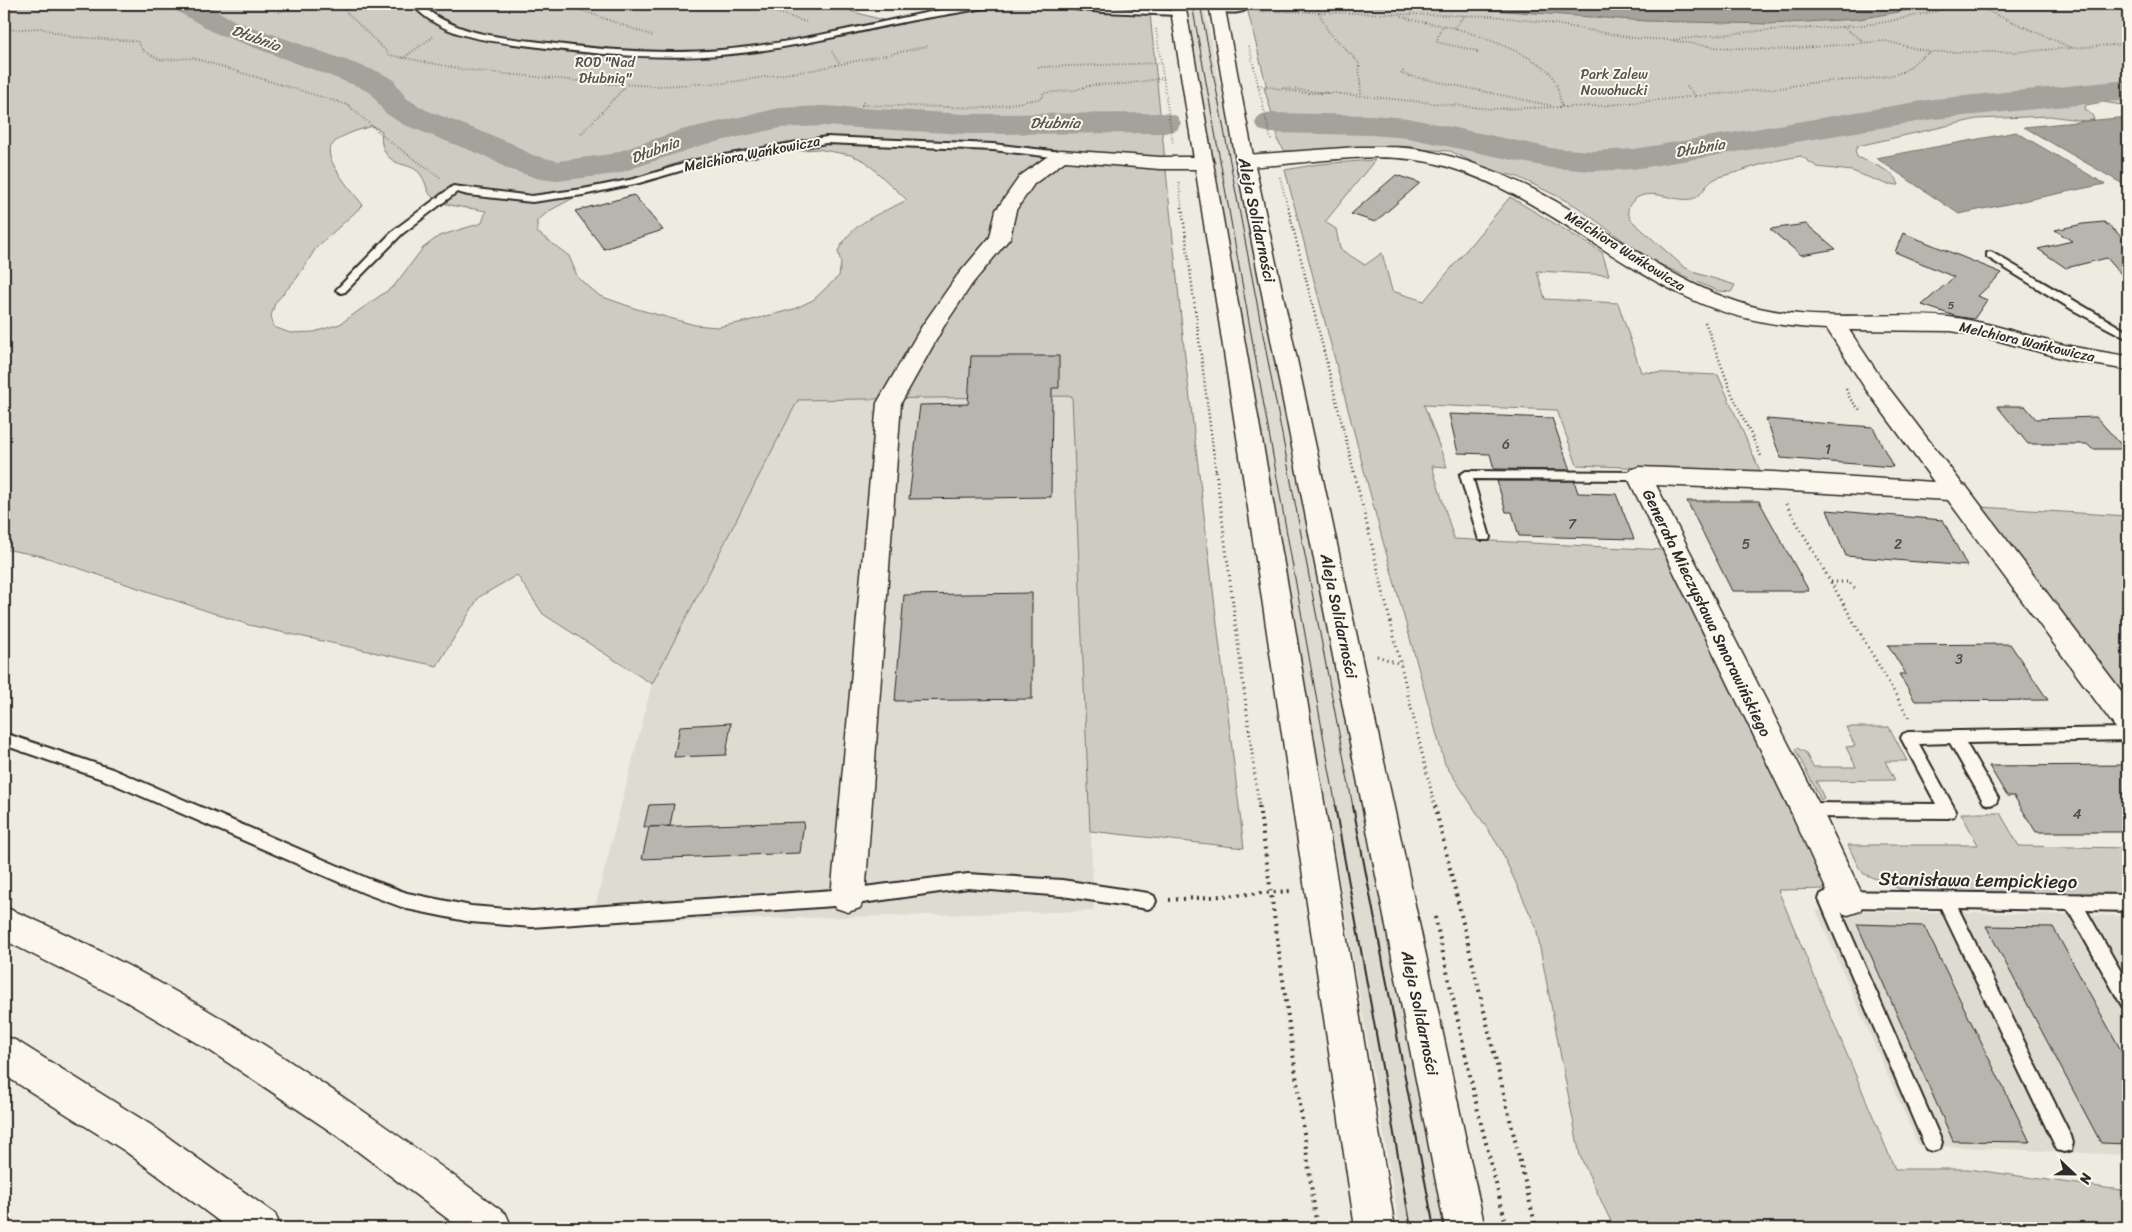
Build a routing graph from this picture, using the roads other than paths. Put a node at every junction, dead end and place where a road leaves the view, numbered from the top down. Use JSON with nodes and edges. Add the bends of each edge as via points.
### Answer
{"nodes":[{"id":1,"x":416,"y":4,"type":"edge"},
{"id":2,"x":939,"y":4,"type":"edge"},
{"id":3,"x":992,"y":4,"type":"edge"},
{"id":4,"x":1046,"y":4,"type":"edge"},
{"id":5,"x":1216,"y":6,"type":"edge"},
{"id":6,"x":1177,"y":8,"type":"edge"},
{"id":7,"x":956,"y":10,"type":"junction"},
{"id":8,"x":1242,"y":10,"type":"road end"},
{"id":9,"x":1061,"y":155,"type":"junction"},
{"id":10,"x":1245,"y":161,"type":"junction"},
{"id":11,"x":1191,"y":169,"type":"junction"},
{"id":12,"x":1991,"y":255,"type":"dead end"},
{"id":13,"x":341,"y":290,"type":"dead end"},
{"id":14,"x":1834,"y":323,"type":"junction"},
{"id":15,"x":2128,"y":336,"type":"edge"},
{"id":16,"x":2128,"y":363,"type":"edge"},
{"id":17,"x":1639,"y":476,"type":"junction"},
{"id":18,"x":1957,"y":492,"type":"junction"},
{"id":19,"x":1484,"y":537,"type":"dead end"},
{"id":20,"x":2128,"y":722,"type":"edge"},
{"id":21,"x":2128,"y":734,"type":"edge"},
{"id":22,"x":1954,"y":737,"type":"junction"},
{"id":23,"x":4,"y":739,"type":"edge"},
{"id":24,"x":1990,"y":798,"type":"dead end"},
{"id":25,"x":1806,"y":810,"type":"junction"},
{"id":26,"x":848,"y":897,"type":"junction"},
{"id":27,"x":1838,"y":900,"type":"junction"},
{"id":28,"x":1946,"y":901,"type":"junction"},
{"id":29,"x":1148,"y":902,"type":"road end"},
{"id":30,"x":2072,"y":902,"type":"junction"},
{"id":31,"x":2128,"y":903,"type":"edge"},
{"id":32,"x":4,"y":923,"type":"edge"},
{"id":33,"x":2128,"y":1000,"type":"edge"},
{"id":34,"x":4,"y":1054,"type":"edge"},
{"id":35,"x":1933,"y":1142,"type":"dead end"},
{"id":36,"x":2064,"y":1143,"type":"dead end"},
{"id":37,"x":261,"y":1228,"type":"edge"},
{"id":38,"x":492,"y":1228,"type":"edge"},
{"id":39,"x":1375,"y":1228,"type":"edge"},
{"id":40,"x":1465,"y":1228,"type":"edge"}],
"edges":[{"from":1,"to":7,"type":"lane","via":[[429,15],[465,34],[508,41],[675,55],[753,49]]},
{"from":2,"to":7,"type":"lane"},
{"from":3,"to":7,"type":"lane"},
{"from":4,"to":6,"type":"lane","via":[[1103,10]]},
{"from":5,"to":8,"type":"lane"},
{"from":5,"to":10,"type":"street","name":"Aleja Solidarności"},
{"from":6,"to":11,"type":"street"},
{"from":9,"to":11,"type":"street","name":"Melchiora Wańkowicza"},
{"from":9,"to":13,"type":"lane","name":"Melchiora Wańkowicza","via":[[993,147],[826,140],[696,163],[636,181],[583,192],[532,199],[456,188],[398,232]]},
{"from":9,"to":26,"type":"street","via":[[1027,180],[1006,210],[1000,238],[964,280],[938,318],[889,403]]},
{"from":10,"to":14,"type":"street","name":"Melchiora Wańkowicza","via":[[1365,152],[1399,153],[1446,161],[1555,208],[1682,288],[1733,308]]},
{"from":10,"to":40,"type":"street","name":"Aleja Solidarności"},
{"from":11,"to":39,"type":"street","via":[[1323,890]]},
{"from":12,"to":15,"type":"lane"},
{"from":14,"to":16,"type":"street","name":"Melchiora Wańkowicza","via":[[1948,324],[1984,330],[2068,353]]},
{"from":14,"to":18,"type":"street","via":[[1873,383]]},
{"from":17,"to":18,"type":"street","name":"Generała Mieczysława Smorawińskiego"},
{"from":17,"to":19,"type":"lane","via":[[1466,475]]},
{"from":17,"to":25,"type":"street","name":"Generała Mieczysława Smorawińskiego"},
{"from":18,"to":20,"type":"street"},
{"from":21,"to":22,"type":"lane"},
{"from":22,"to":24,"type":"lane"},
{"from":22,"to":25,"type":"lane","via":[[1908,738],[1948,812]]},
{"from":23,"to":26,"type":"lane","via":[[107,774],[364,885],[407,901],[471,914],[532,919]]},
{"from":25,"to":27,"type":"street","name":"Generała Mieczysława Smorawińskiego"},
{"from":26,"to":29,"type":"lane","via":[[968,881],[1062,888]]},
{"from":27,"to":28,"type":"lane","name":"Stanisława Łempickiego"},
{"from":27,"to":35,"type":"lane"},
{"from":28,"to":30,"type":"lane","name":"Stanisława Łempickiego"},
{"from":28,"to":36,"type":"lane"},
{"from":30,"to":31,"type":"lane","name":"Stanisława Łempickiego"},
{"from":30,"to":33,"type":"lane"},
{"from":32,"to":38,"type":"street","via":[[103,970],[235,1046],[348,1121]]},
{"from":34,"to":37,"type":"street","via":[[138,1138]]}]}
